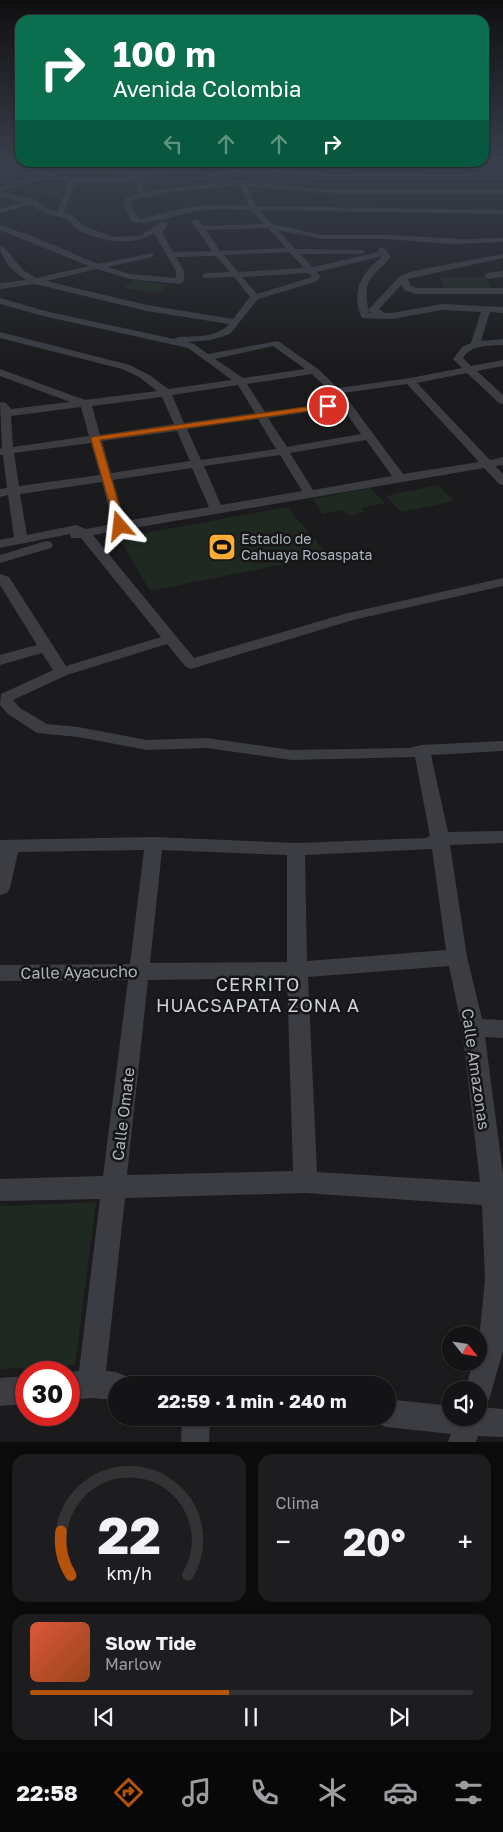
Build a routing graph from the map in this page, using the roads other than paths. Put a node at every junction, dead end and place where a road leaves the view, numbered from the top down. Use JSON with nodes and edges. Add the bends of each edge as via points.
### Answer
{"nodes":[{"id":1,"x":7,"y":229,"type":"edge"},
{"id":2,"x":87,"y":229,"type":"edge"},
{"id":3,"x":156,"y":229,"type":"edge"},
{"id":4,"x":160,"y":229,"type":"edge"},
{"id":5,"x":202,"y":229,"type":"edge"},
{"id":6,"x":273,"y":229,"type":"edge"},
{"id":7,"x":287,"y":229,"type":"edge"},
{"id":8,"x":330,"y":229,"type":"edge"},
{"id":9,"x":495,"y":230,"type":"dead end"},
{"id":10,"x":331,"y":238,"type":"junction"},
{"id":11,"x":112,"y":239,"type":"junction"},
{"id":12,"x":500,"y":240,"type":"edge"},
{"id":13,"x":460,"y":241,"type":"junction"},
{"id":14,"x":411,"y":247,"type":"dead end"},
{"id":15,"x":0,"y":248,"type":"edge"},
{"id":16,"x":291,"y":250,"type":"junction"},
{"id":17,"x":385,"y":251,"type":"junction"},
{"id":18,"x":217,"y":252,"type":"junction"},
{"id":19,"x":171,"y":255,"type":"junction"},
{"id":20,"x":503,"y":256,"type":"edge"},
{"id":21,"x":5,"y":260,"type":"edge"},
{"id":22,"x":97,"y":266,"type":"junction"},
{"id":23,"x":313,"y":270,"type":"junction"},
{"id":24,"x":236,"y":273,"type":"junction"},
{"id":25,"x":503,"y":274,"type":"edge"},
{"id":26,"x":206,"y":276,"type":"dead end"},
{"id":27,"x":488,"y":276,"type":"dead end"},
{"id":28,"x":438,"y":277,"type":"dead end"},
{"id":29,"x":403,"y":278,"type":"junction"},
{"id":30,"x":35,"y":281,"type":"junction"},
{"id":31,"x":0,"y":286,"type":"edge"},
{"id":32,"x":416,"y":291,"type":"junction"},
{"id":33,"x":503,"y":291,"type":"edge"},
{"id":34,"x":255,"y":297,"type":"junction"},
{"id":35,"x":0,"y":301,"type":"edge"},
{"id":36,"x":427,"y":308,"type":"junction"},
{"id":37,"x":448,"y":308,"type":"junction"},
{"id":38,"x":486,"y":310,"type":"junction"},
{"id":39,"x":503,"y":310,"type":"edge"},
{"id":40,"x":383,"y":316,"type":"junction"},
{"id":41,"x":236,"y":322,"type":"junction"},
{"id":42,"x":0,"y":335,"type":"edge"},
{"id":43,"x":169,"y":341,"type":"junction"},
{"id":44,"x":503,"y":342,"type":"edge"},
{"id":45,"x":476,"y":343,"type":"junction"},
{"id":46,"x":208,"y":357,"type":"junction"},
{"id":47,"x":503,"y":363,"type":"edge"},
{"id":48,"x":469,"y":369,"type":"junction"},
{"id":49,"x":314,"y":371,"type":"junction"},
{"id":50,"x":0,"y":372,"type":"edge"},
{"id":51,"x":410,"y":381,"type":"junction"},
{"id":52,"x":242,"y":382,"type":"junction"},
{"id":53,"x":336,"y":391,"type":"junction"},
{"id":54,"x":166,"y":393,"type":"junction"},
{"id":55,"x":503,"y":401,"type":"edge"},
{"id":56,"x":86,"y":404,"type":"junction"},
{"id":57,"x":344,"y":404,"type":"junction"},
{"id":58,"x":2,"y":410,"type":"edge"},
{"id":59,"x":262,"y":415,"type":"junction"},
{"id":60,"x":180,"y":428,"type":"junction"},
{"id":61,"x":368,"y":436,"type":"junction"},
{"id":62,"x":95,"y":439,"type":"junction"},
{"id":63,"x":4,"y":452,"type":"edge"},
{"id":64,"x":284,"y":452,"type":"junction"},
{"id":65,"x":503,"y":460,"type":"edge"},
{"id":66,"x":486,"y":464,"type":"junction"},
{"id":67,"x":197,"y":465,"type":"junction"},
{"id":68,"x":105,"y":478,"type":"junction"},
{"id":69,"x":399,"y":478,"type":"junction"},
{"id":70,"x":503,"y":481,"type":"edge"},
{"id":71,"x":14,"y":491,"type":"junction"},
{"id":72,"x":0,"y":493,"type":"edge"},
{"id":73,"x":310,"y":493,"type":"junction"},
{"id":74,"x":216,"y":510,"type":"junction"},
{"id":75,"x":120,"y":526,"type":"junction"},
{"id":76,"x":84,"y":533,"type":"junction"},
{"id":77,"x":21,"y":540,"type":"junction"},
{"id":78,"x":0,"y":544,"type":"edge"},
{"id":79,"x":0,"y":558,"type":"edge"},
{"id":80,"x":0,"y":578,"type":"edge"},
{"id":81,"x":503,"y":582,"type":"edge"},
{"id":82,"x":170,"y":639,"type":"junction"},
{"id":83,"x":46,"y":647,"type":"junction"},
{"id":84,"x":0,"y":660,"type":"edge"},
{"id":85,"x":62,"y":672,"type":"junction"},
{"id":86,"x":503,"y":746,"type":"edge"},
{"id":87,"x":422,"y":750,"type":"junction"},
{"id":88,"x":503,"y":837,"type":"edge"},
{"id":89,"x":440,"y":839,"type":"junction"},
{"id":90,"x":154,"y":843,"type":"junction"},
{"id":91,"x":5,"y":846,"type":"edge"},
{"id":92,"x":296,"y":849,"type":"junction"},
{"id":93,"x":0,"y":888,"type":"edge"},
{"id":94,"x":457,"y":957,"type":"junction"},
{"id":95,"x":297,"y":970,"type":"junction"},
{"id":96,"x":140,"y":971,"type":"junction"},
{"id":97,"x":0,"y":974,"type":"edge"},
{"id":98,"x":473,"y":1028,"type":"junction"},
{"id":99,"x":503,"y":1029,"type":"edge"},
{"id":100,"x":305,"y":1182,"type":"junction"},
{"id":101,"x":114,"y":1187,"type":"junction"},
{"id":102,"x":0,"y":1190,"type":"edge"},
{"id":103,"x":498,"y":1195,"type":"edge"},
{"id":104,"x":481,"y":1381,"type":"edge"},
{"id":105,"x":92,"y":1385,"type":"edge"},
{"id":106,"x":15,"y":1391,"type":"edge"},
{"id":107,"x":0,"y":1392,"type":"edge"},
{"id":108,"x":396,"y":1414,"type":"edge"},
{"id":109,"x":503,"y":1423,"type":"edge"},
{"id":110,"x":196,"y":1426,"type":"edge"},
{"id":111,"x":468,"y":1427,"type":"edge"},
{"id":112,"x":195,"y":1442,"type":"edge"}],
"edges":[{"from":1,"to":22,"type":"street"},
{"from":2,"to":11,"type":"street"},
{"from":3,"to":11,"type":"street","via":[[142,238]]},
{"from":4,"to":19,"type":"street","via":[[158,233]]},
{"from":5,"to":18,"type":"street"},
{"from":6,"to":16,"type":"street"},
{"from":7,"to":10,"type":"street"},
{"from":8,"to":10,"type":"street"},
{"from":9,"to":12,"type":"street"},
{"from":10,"to":13,"type":"street"},
{"from":11,"to":22,"type":"street","via":[[150,255]]},
{"from":12,"to":13,"type":"street"},
{"from":13,"to":14,"type":"street"},
{"from":15,"to":21,"type":"street"},
{"from":16,"to":17,"type":"street"},
{"from":16,"to":18,"type":"street"},
{"from":16,"to":23,"type":"street"},
{"from":17,"to":23,"type":"street","via":[[365,259]]},
{"from":17,"to":40,"type":"street","via":[[386,258],[365,276],[360,291],[364,316]]},
{"from":18,"to":19,"type":"street"},
{"from":18,"to":24,"type":"street"},
{"from":19,"to":22,"type":"street","via":[[180,271],[180,280],[117,274]]},
{"from":20,"to":29,"type":"street"},
{"from":21,"to":30,"type":"street"},
{"from":22,"to":30,"type":"street"},
{"from":23,"to":24,"type":"street"},
{"from":23,"to":34,"type":"street","via":[[317,277],[312,280]]},
{"from":24,"to":26,"type":"street"},
{"from":24,"to":34,"type":"street"},
{"from":25,"to":27,"type":"street"},
{"from":28,"to":32,"type":"street","via":[[422,282]]},
{"from":29,"to":32,"type":"street","via":[[407,288]]},
{"from":29,"to":40,"type":"street","via":[[373,310]]},
{"from":30,"to":31,"type":"street"},
{"from":30,"to":41,"type":"street","via":[[148,308]]},
{"from":32,"to":33,"type":"street"},
{"from":34,"to":41,"type":"street"},
{"from":35,"to":43,"type":"street"},
{"from":36,"to":37,"type":"street"},
{"from":36,"to":37,"type":"street","via":[[456,302],[490,301]]},
{"from":36,"to":40,"type":"street"},
{"from":37,"to":38,"type":"street"},
{"from":38,"to":39,"type":"street"},
{"from":38,"to":45,"type":"street"},
{"from":41,"to":43,"type":"street","via":[[227,332],[216,336]]},
{"from":42,"to":54,"type":"street","via":[[126,367],[145,374]]},
{"from":43,"to":46,"type":"street","via":[[191,346]]},
{"from":44,"to":45,"type":"street"},
{"from":45,"to":48,"type":"street","via":[[459,355],[458,359]]},
{"from":46,"to":49,"type":"street","via":[[275,343]]},
{"from":46,"to":52,"type":"street"},
{"from":47,"to":48,"type":"street"},
{"from":48,"to":51,"type":"street"},
{"from":48,"to":55,"type":"street"},
{"from":49,"to":52,"type":"street"},
{"from":49,"to":53,"type":"street"},
{"from":50,"to":56,"type":"street"},
{"from":51,"to":53,"type":"street"},
{"from":51,"to":66,"type":"street"},
{"from":52,"to":54,"type":"street"},
{"from":52,"to":59,"type":"street"},
{"from":53,"to":57,"type":"street"},
{"from":54,"to":56,"type":"street"},
{"from":54,"to":60,"type":"street"},
{"from":56,"to":58,"type":"street"},
{"from":56,"to":62,"type":"street"},
{"from":57,"to":59,"type":"street"},
{"from":57,"to":61,"type":"street"},
{"from":58,"to":63,"type":"street"},
{"from":59,"to":60,"type":"street"},
{"from":59,"to":64,"type":"street"},
{"from":60,"to":62,"type":"street"},
{"from":60,"to":67,"type":"street"},
{"from":61,"to":64,"type":"street"},
{"from":61,"to":69,"type":"street"},
{"from":62,"to":63,"type":"street"},
{"from":62,"to":68,"type":"street"},
{"from":63,"to":71,"type":"street"},
{"from":64,"to":67,"type":"street"},
{"from":64,"to":73,"type":"street"},
{"from":65,"to":66,"type":"street"},
{"from":66,"to":69,"type":"street"},
{"from":66,"to":70,"type":"street"},
{"from":67,"to":68,"type":"street"},
{"from":67,"to":74,"type":"street"},
{"from":68,"to":71,"type":"street"},
{"from":68,"to":75,"type":"street"},
{"from":69,"to":73,"type":"street"},
{"from":71,"to":72,"type":"street"},
{"from":71,"to":77,"type":"street"},
{"from":73,"to":74,"type":"street"},
{"from":74,"to":75,"type":"street"},
{"from":75,"to":76,"type":"street"},
{"from":76,"to":77,"type":"street","via":[[76,529]]},
{"from":76,"to":79,"type":"street"},
{"from":76,"to":82,"type":"street"},
{"from":77,"to":78,"type":"street"},
{"from":80,"to":83,"type":"street"},
{"from":81,"to":82,"type":"street","via":[[350,617],[191,664]]},
{"from":82,"to":85,"type":"street"},
{"from":83,"to":84,"type":"street"},
{"from":83,"to":85,"type":"street"},
{"from":85,"to":87,"type":"street","via":[[6,696],[5,701],[14,711],[43,729],[139,744],[207,743],[292,755]]},
{"from":86,"to":87,"type":"street"},
{"from":87,"to":89,"type":"street","name":"Calle Amazonas"},
{"from":88,"to":89,"type":"street"},
{"from":89,"to":92,"type":"street","via":[[428,844]]},
{"from":89,"to":94,"type":"street","name":"Calle Amazonas"},
{"from":90,"to":91,"type":"street"},
{"from":90,"to":92,"type":"street"},
{"from":90,"to":96,"type":"street","name":"Calle Omate"},
{"from":91,"to":93,"type":"street"},
{"from":92,"to":95,"type":"street"},
{"from":94,"to":95,"type":"street","name":"Calle Ayacucho"},
{"from":94,"to":98,"type":"street","name":"Calle Amazonas"},
{"from":95,"to":96,"type":"street","name":"Calle Ayacucho"},
{"from":95,"to":100,"type":"street"},
{"from":96,"to":97,"type":"street","name":"Calle Ayacucho"},
{"from":96,"to":101,"type":"street","name":"Calle Omate"},
{"from":98,"to":99,"type":"street"},
{"from":98,"to":103,"type":"street","name":"Calle Amazonas"},
{"from":100,"to":101,"type":"street"},
{"from":100,"to":103,"type":"street"},
{"from":101,"to":102,"type":"street"},
{"from":101,"to":105,"type":"street","name":"Calle Omate"},
{"from":103,"to":104,"type":"street","name":"Calle Amazonas","via":[[498,1280],[493,1337]]},
{"from":106,"to":107,"type":"street"},
{"from":108,"to":111,"type":"street"},
{"from":109,"to":111,"type":"street"},
{"from":110,"to":112,"type":"street"}]}
